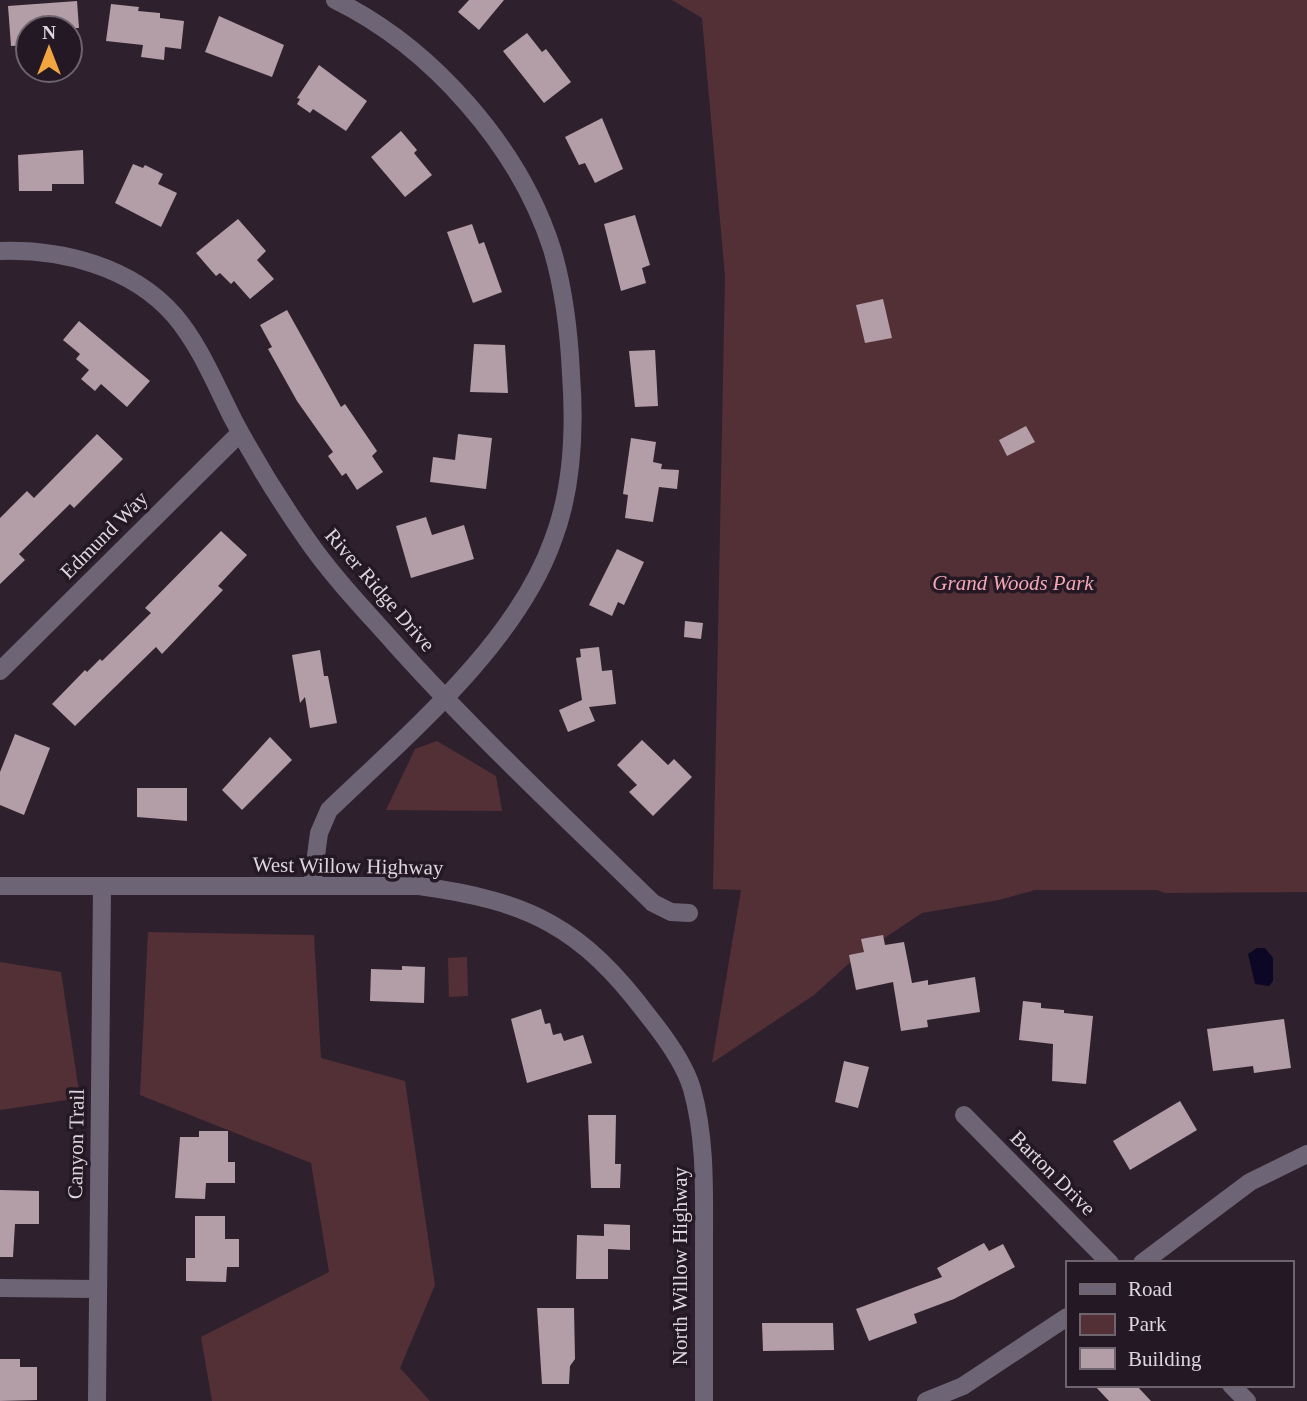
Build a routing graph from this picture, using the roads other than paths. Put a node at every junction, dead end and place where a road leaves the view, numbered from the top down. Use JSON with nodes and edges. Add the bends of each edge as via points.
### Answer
{"nodes":[{"id":1,"x":335,"y":0,"type":"edge"},
{"id":2,"x":0,"y":251,"type":"edge"},
{"id":3,"x":240,"y":433,"type":"junction"},
{"id":4,"x":0,"y":671,"type":"edge"},
{"id":5,"x":445,"y":699,"type":"junction"},
{"id":6,"x":0,"y":886,"type":"edge"},
{"id":7,"x":312,"y":886,"type":"junction"},
{"id":8,"x":102,"y":887,"type":"junction"},
{"id":9,"x":689,"y":913,"type":"dead end"},
{"id":10,"x":964,"y":1115,"type":"dead end"},
{"id":11,"x":701,"y":1130,"type":"joint"},
{"id":12,"x":1307,"y":1154,"type":"edge"},
{"id":13,"x":1109,"y":1261,"type":"edge"},
{"id":14,"x":1145,"y":1261,"type":"edge"},
{"id":15,"x":0,"y":1288,"type":"edge"},
{"id":16,"x":97,"y":1289,"type":"junction"},
{"id":17,"x":1066,"y":1318,"type":"edge"},
{"id":18,"x":1233,"y":1387,"type":"edge"},
{"id":19,"x":97,"y":1401,"type":"edge"},
{"id":20,"x":704,"y":1401,"type":"edge"},
{"id":21,"x":926,"y":1401,"type":"edge"},
{"id":22,"x":1247,"y":1401,"type":"edge"}],
"edges":[{"from":1,"to":5,"type":"street","via":[[389,34],[435,72],[475,114],[534,204],[562,288],[574,408],[562,512],[553,541],[519,606]]},
{"from":2,"to":3,"type":"street","name":"River Ridge Drive","via":[[60,253],[89,261],[154,298],[173,314],[196,348]]},
{"from":3,"to":4,"type":"street","name":"Edmund Way"},
{"from":3,"to":5,"type":"street","name":"River Ridge Drive","via":[[305,537],[345,590]]},
{"from":5,"to":7,"type":"street","via":[[329,810],[319,833]]},
{"from":5,"to":9,"type":"street","name":"River Ridge Drive","via":[[653,903],[671,912]]},
{"from":6,"to":8,"type":"street","name":"West Willow Highway"},
{"from":7,"to":8,"type":"street","name":"West Willow Highway"},
{"from":7,"to":11,"type":"street","name":"West Willow Highway","via":[[419,886],[474,894],[523,908],[554,924],[586,946],[661,1033],[691,1086]]},
{"from":8,"to":16,"type":"street","name":"Canyon Trail"},
{"from":10,"to":13,"type":"street","name":"Barton Drive"},
{"from":11,"to":20,"type":"street","name":"North Willow Highway"},
{"from":12,"to":14,"type":"street","via":[[1250,1182]]},
{"from":15,"to":16,"type":"street"},
{"from":16,"to":19,"type":"street","name":"Canyon Trail"},
{"from":17,"to":21,"type":"street","via":[[962,1386]]},
{"from":18,"to":22,"type":"street"}]}
